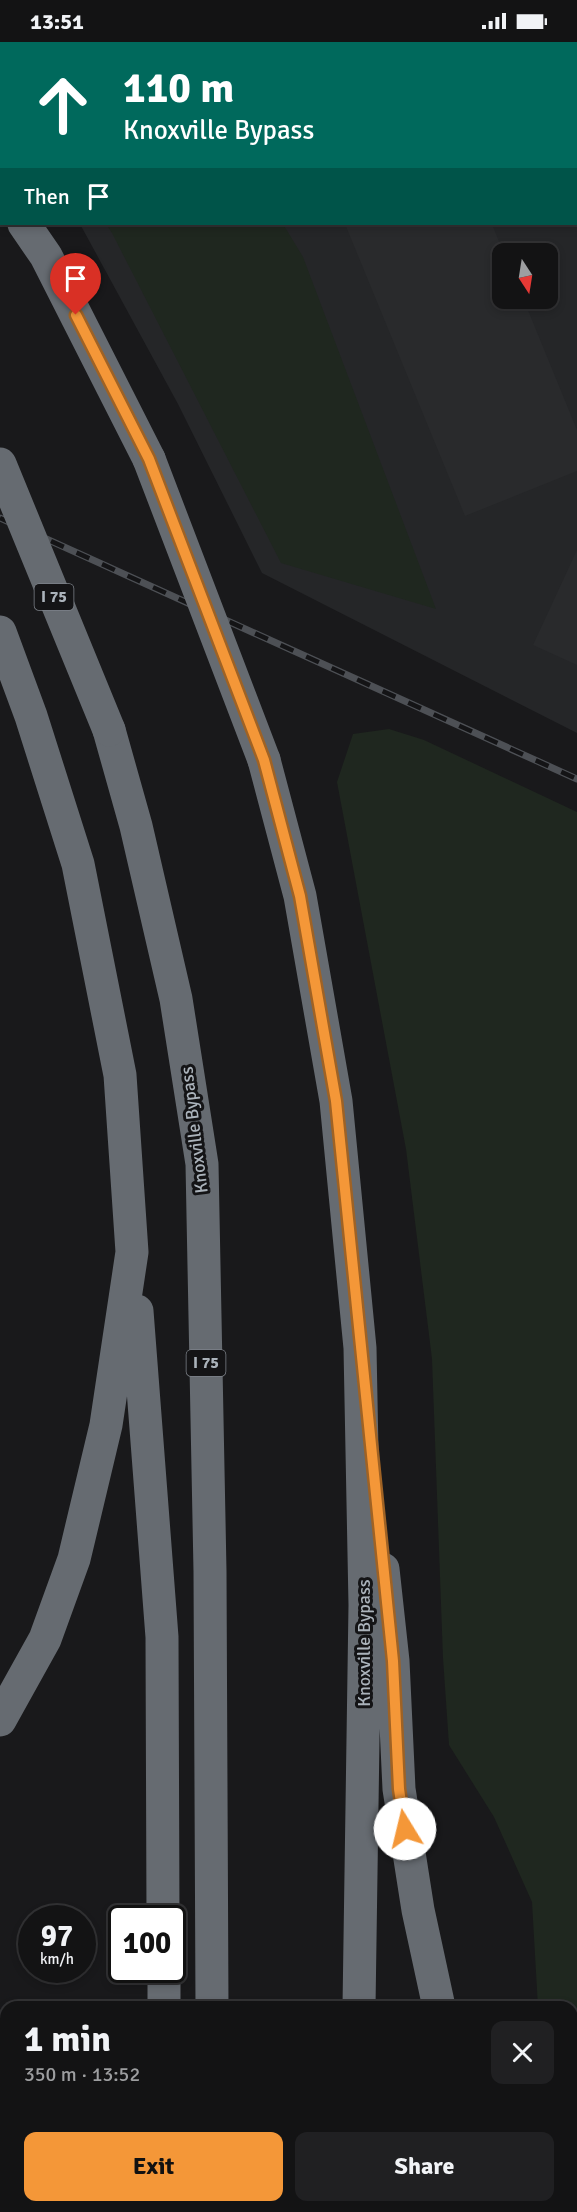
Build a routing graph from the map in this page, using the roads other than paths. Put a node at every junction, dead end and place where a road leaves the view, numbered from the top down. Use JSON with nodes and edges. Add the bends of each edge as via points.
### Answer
{"nodes":[{"id":1,"x":25,"y":225,"type":"edge"},
{"id":2,"x":0,"y":464,"type":"edge"},
{"id":3,"x":0,"y":632,"type":"edge"},
{"id":4,"x":132,"y":1252,"type":"junction"},
{"id":5,"x":360,"y":1348,"type":"junction"},
{"id":6,"x":0,"y":1720,"type":"edge"},
{"id":7,"x":163,"y":1905,"type":"edge"},
{"id":8,"x":164,"y":1983,"type":"edge"},
{"id":9,"x":164,"y":2001,"type":"edge"},
{"id":10,"x":212,"y":2001,"type":"edge"},
{"id":11,"x":359,"y":2001,"type":"edge"},
{"id":12,"x":438,"y":2001,"type":"edge"}],
"edges":[{"from":1,"to":5,"type":"highway","name":"Knoxville Bypass","bridge":true,"via":[[46,256],[149,459],[264,760],[300,896],[336,1101]]},
{"from":2,"to":10,"type":"highway","name":"Knoxville Bypass","number":"I 75","bridge":true,"via":[[109,730],[176,999],[202,1164],[210,1583]]},
{"from":3,"to":4,"type":"highway","via":[[78,864],[120,1075]]},
{"from":4,"to":6,"type":"highway","via":[[106,1425],[74,1559],[45,1639]]},
{"from":4,"to":7,"type":"highway","via":[[162,1637]]},
{"from":5,"to":11,"type":"highway","name":"Knoxville Bypass","via":[[365,1605]]},
{"from":5,"to":12,"type":"highway","via":[[393,1661],[399,1789],[418,1910]]},
{"from":8,"to":9,"type":"highway"}]}
